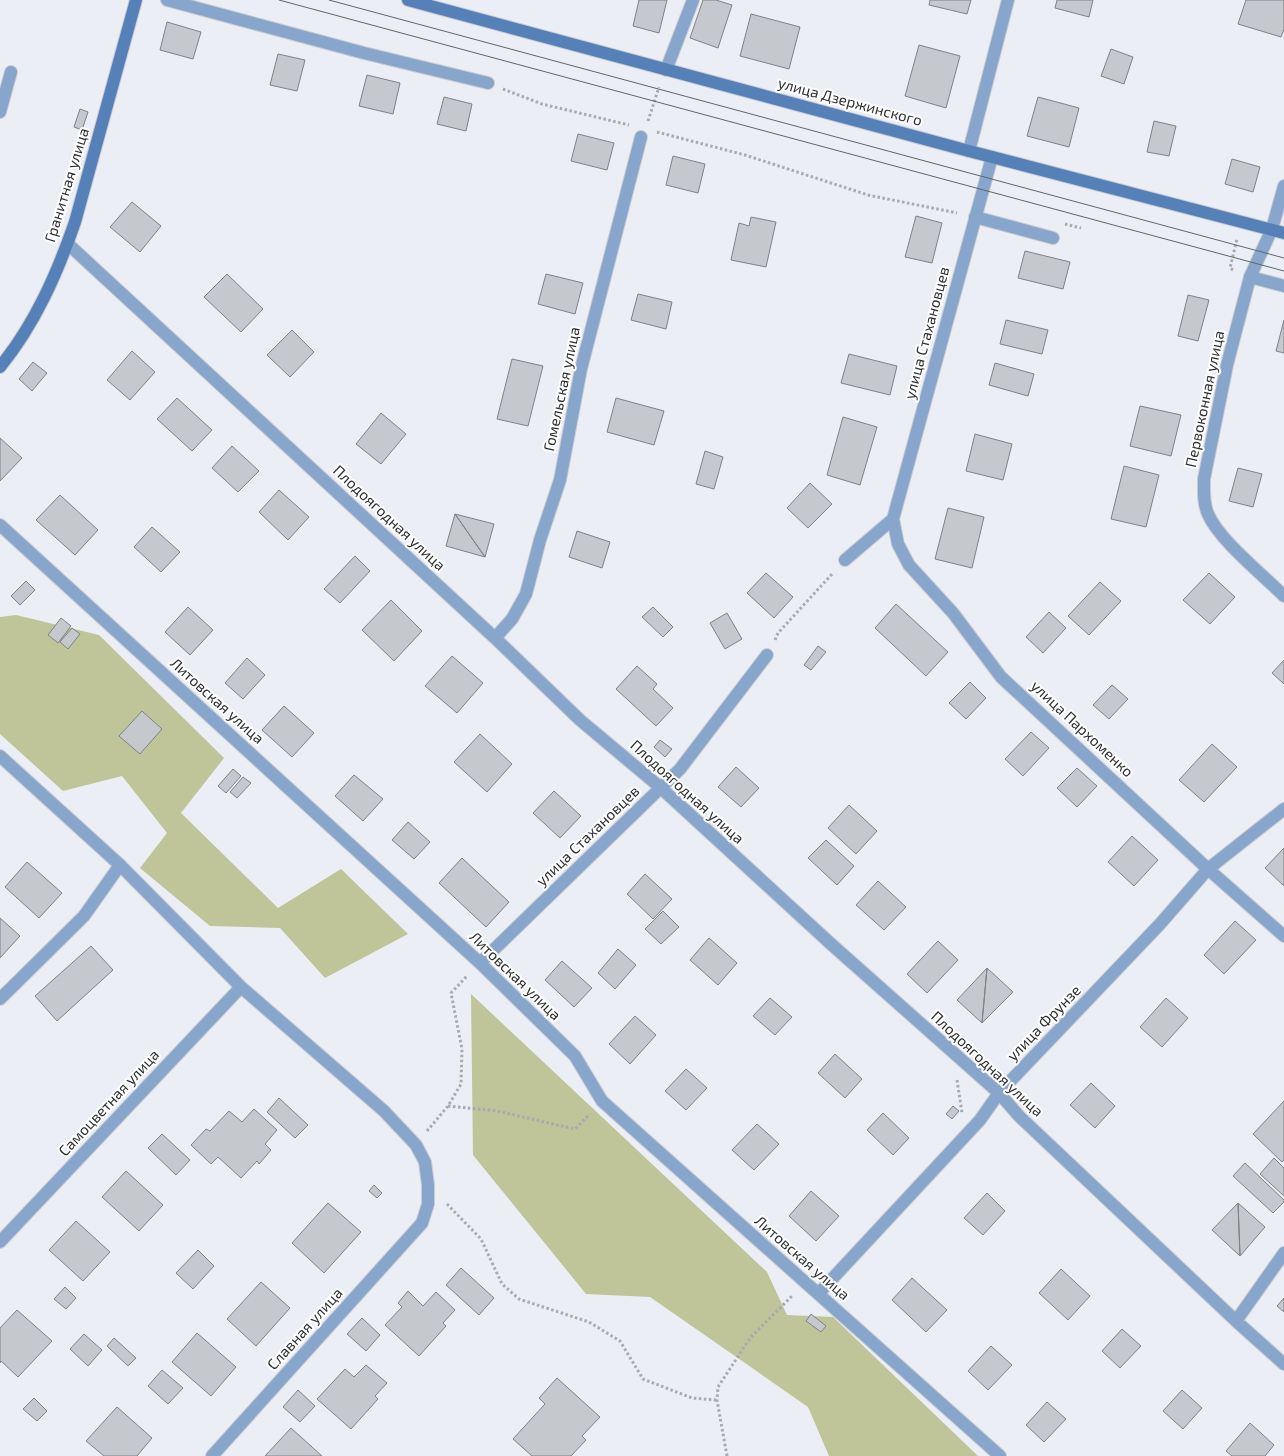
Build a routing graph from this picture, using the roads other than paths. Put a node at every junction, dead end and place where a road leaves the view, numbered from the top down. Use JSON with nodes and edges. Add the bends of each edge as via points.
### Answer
{"nodes":[{"id":1,"x":136,"y":0,"type":"edge"},
{"id":2,"x":166,"y":0,"type":"edge"},
{"id":3,"x":409,"y":0,"type":"edge"},
{"id":4,"x":693,"y":0,"type":"edge"},
{"id":5,"x":1008,"y":0,"type":"edge"},
{"id":6,"x":666,"y":70,"type":"junction"},
{"id":7,"x":11,"y":72,"type":"dead end"},
{"id":8,"x":488,"y":83,"type":"road end"},
{"id":9,"x":0,"y":112,"type":"edge"},
{"id":10,"x":641,"y":137,"type":"dead end"},
{"id":11,"x":969,"y":151,"type":"junction"},
{"id":12,"x":992,"y":157,"type":"junction"},
{"id":13,"x":1284,"y":186,"type":"edge"},
{"id":14,"x":975,"y":217,"type":"junction"},
{"id":15,"x":1278,"y":231,"type":"edge"},
{"id":16,"x":1053,"y":238,"type":"dead end"},
{"id":17,"x":68,"y":244,"type":"junction"},
{"id":18,"x":1250,"y":277,"type":"junction"},
{"id":19,"x":1284,"y":286,"type":"edge"},
{"id":20,"x":0,"y":367,"type":"edge"},
{"id":21,"x":893,"y":519,"type":"junction"},
{"id":22,"x":0,"y":525,"type":"edge"},
{"id":23,"x":845,"y":560,"type":"road end"},
{"id":24,"x":1284,"y":596,"type":"edge"},
{"id":25,"x":495,"y":638,"type":"junction"},
{"id":26,"x":767,"y":655,"type":"road end"},
{"id":27,"x":0,"y":756,"type":"edge"},
{"id":28,"x":661,"y":788,"type":"junction"},
{"id":29,"x":1284,"y":809,"type":"edge"},
{"id":30,"x":120,"y":865,"type":"junction"},
{"id":31,"x":1208,"y":869,"type":"junction"},
{"id":32,"x":1284,"y":936,"type":"edge"},
{"id":33,"x":480,"y":964,"type":"junction"},
{"id":34,"x":241,"y":987,"type":"junction"},
{"id":35,"x":0,"y":999,"type":"edge"},
{"id":36,"x":999,"y":1093,"type":"junction"},
{"id":37,"x":0,"y":1242,"type":"edge"},
{"id":38,"x":1284,"y":1253,"type":"edge"},
{"id":39,"x":819,"y":1293,"type":"junction"},
{"id":40,"x":1236,"y":1321,"type":"junction"},
{"id":41,"x":1284,"y":1364,"type":"edge"},
{"id":42,"x":212,"y":1456,"type":"edge"},
{"id":43,"x":1000,"y":1456,"type":"edge"}],
"edges":[{"from":1,"to":17,"type":"main road","name":"Гранитная улица"},
{"from":2,"to":8,"type":"street"},
{"from":3,"to":6,"type":"main road","name":"улица Дзержинского"},
{"from":4,"to":6,"type":"street"},
{"from":5,"to":11,"type":"street"},
{"from":6,"to":11,"type":"main road","name":"улица Дзержинского"},
{"from":7,"to":9,"type":"street"},
{"from":10,"to":25,"type":"street","name":"Гомельская улица","via":[[581,369],[560,480],[526,594],[512,619]]},
{"from":11,"to":12,"type":"main road","name":"улица Дзержинского"},
{"from":12,"to":14,"type":"street","name":"улица Стахановцев"},
{"from":12,"to":15,"type":"main road","name":"улица Дзержинского"},
{"from":13,"to":15,"type":"street","name":"Первоконная улица"},
{"from":14,"to":16,"type":"street"},
{"from":14,"to":21,"type":"street","name":"улица Стахановцев"},
{"from":15,"to":18,"type":"street","name":"Первоконная улица"},
{"from":17,"to":20,"type":"main road","name":"Гранитная улица","via":[[44,300]]},
{"from":17,"to":25,"type":"street","name":"Плодоягодная улица"},
{"from":18,"to":19,"type":"street"},
{"from":18,"to":24,"type":"street","name":"Первоконная улица","via":[[1227,365],[1204,479],[1204,496],[1214,526]]},
{"from":21,"to":23,"type":"street"},
{"from":21,"to":31,"type":"street","name":"улица Пархоменко","via":[[898,544],[909,565],[953,613],[1001,677]]},
{"from":22,"to":33,"type":"street","name":"Литовская улица"},
{"from":25,"to":28,"type":"street","name":"Плодоягодная улица","via":[[580,720]]},
{"from":26,"to":28,"type":"street","name":"улица Стахановцев"},
{"from":27,"to":30,"type":"street"},
{"from":28,"to":33,"type":"street","name":"улица Стахановцев"},
{"from":28,"to":36,"type":"street","name":"Плодоягодная улица"},
{"from":29,"to":31,"type":"street","name":"улица Фрунзе"},
{"from":30,"to":34,"type":"street"},
{"from":30,"to":35,"type":"street","via":[[84,916]]},
{"from":31,"to":32,"type":"street","name":"улица Пархоменко"},
{"from":31,"to":36,"type":"street","name":"улица Фрунзе"},
{"from":33,"to":39,"type":"street","name":"Литовская улица","via":[[575,1056],[602,1101]]},
{"from":34,"to":37,"type":"street","name":"Самоцветная улица"},
{"from":34,"to":42,"type":"street","name":"Славная улица","via":[[384,1110],[416,1145],[425,1162],[428,1204],[422,1223]]},
{"from":36,"to":39,"type":"street","name":"улица Фрунзе","via":[[980,1120]]},
{"from":36,"to":40,"type":"street","name":"Плодоягодная улица","via":[[1019,1116]]},
{"from":38,"to":40,"type":"street"},
{"from":39,"to":43,"type":"street","name":"Литовская улица"},
{"from":40,"to":41,"type":"street","name":"Плодоягодная улица"}]}
